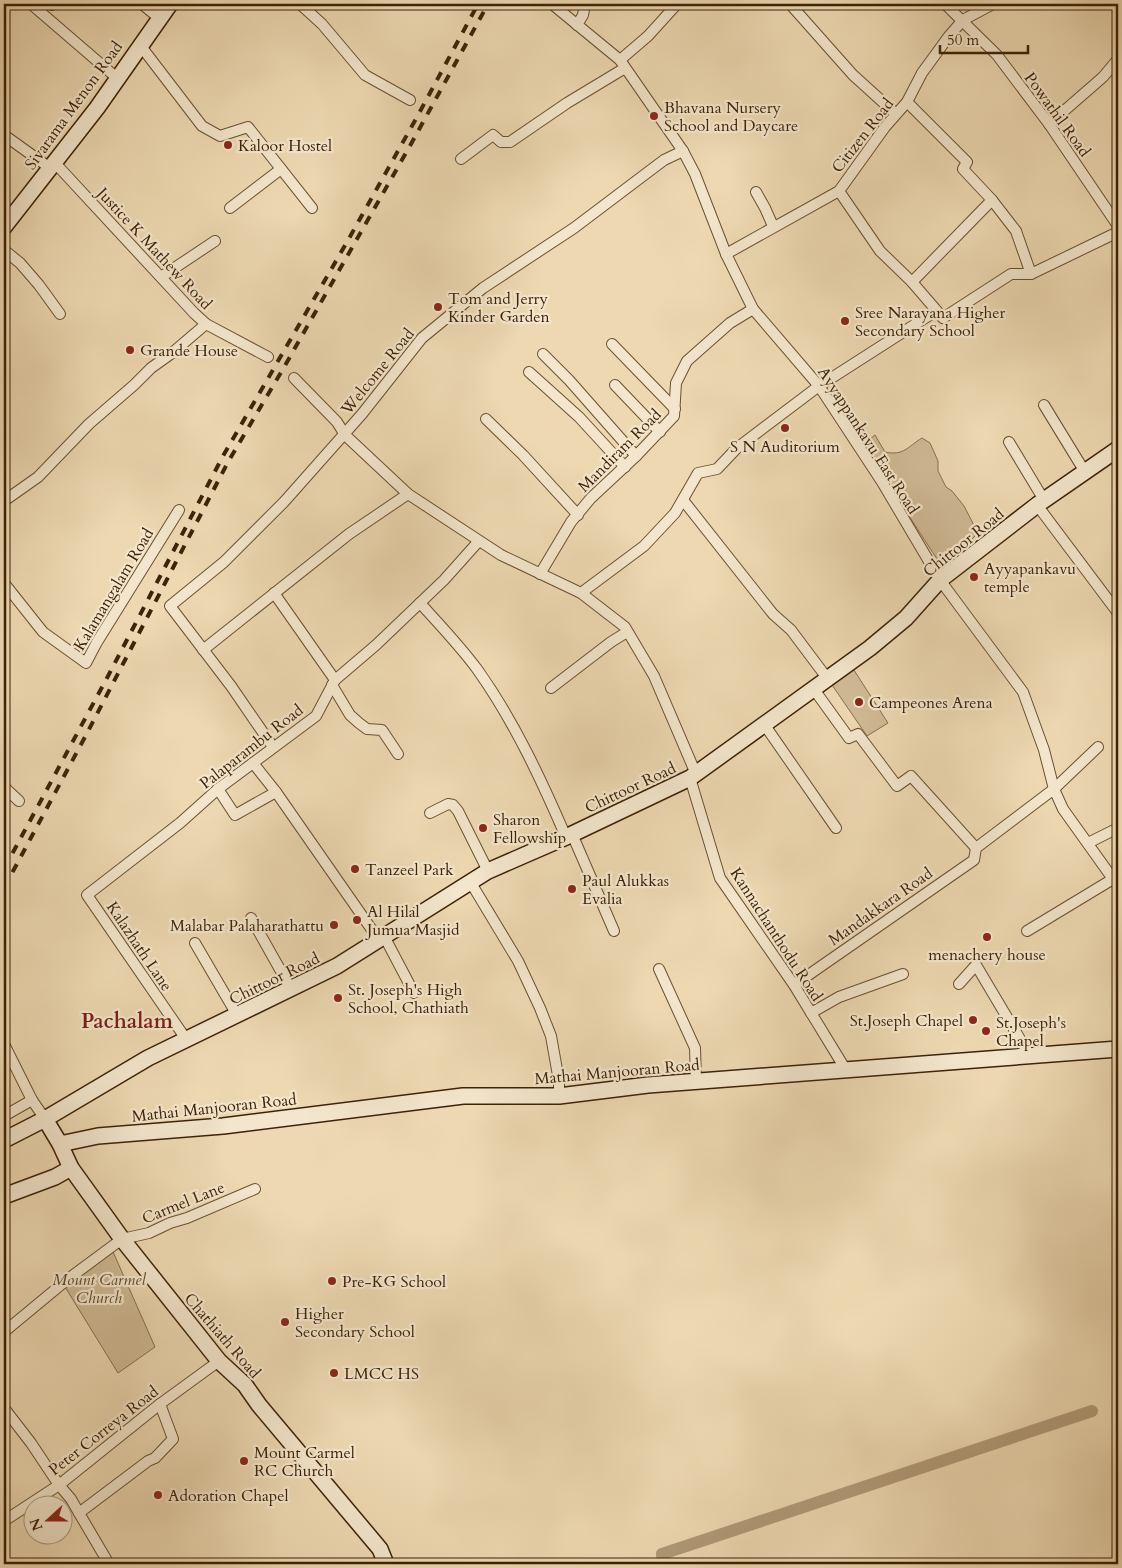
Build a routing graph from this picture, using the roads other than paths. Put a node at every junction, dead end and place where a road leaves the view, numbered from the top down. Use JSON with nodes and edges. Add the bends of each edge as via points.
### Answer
{"nodes":[{"id":1,"x":31,"y":4,"type":"edge"},
{"id":2,"x":142,"y":4,"type":"edge"},
{"id":3,"x":170,"y":4,"type":"edge"},
{"id":4,"x":300,"y":4,"type":"edge"},
{"id":5,"x":552,"y":4,"type":"edge"},
{"id":6,"x":586,"y":4,"type":"edge"},
{"id":7,"x":678,"y":4,"type":"edge"},
{"id":8,"x":790,"y":4,"type":"edge"},
{"id":9,"x":945,"y":4,"type":"edge"},
{"id":10,"x":993,"y":4,"type":"edge"},
{"id":11,"x":982,"y":6,"type":"edge"},
{"id":12,"x":159,"y":18,"type":"junction"},
{"id":13,"x":963,"y":20,"type":"junction"},
{"id":14,"x":577,"y":25,"type":"junction"},
{"id":15,"x":140,"y":44,"type":"junction"},
{"id":16,"x":1118,"y":59,"type":"edge"},
{"id":17,"x":623,"y":64,"type":"junction"},
{"id":18,"x":117,"y":78,"type":"junction"},
{"id":19,"x":410,"y":100,"type":"dead end"},
{"id":20,"x":907,"y":102,"type":"junction"},
{"id":21,"x":896,"y":114,"type":"junction"},
{"id":22,"x":1049,"y":124,"type":"junction"},
{"id":23,"x":4,"y":135,"type":"edge"},
{"id":24,"x":683,"y":151,"type":"junction"},
{"id":25,"x":461,"y":159,"type":"dead end"},
{"id":26,"x":52,"y":165,"type":"junction"},
{"id":27,"x":281,"y":169,"type":"junction"},
{"id":28,"x":838,"y":190,"type":"junction"},
{"id":29,"x":756,"y":192,"type":"dead end"},
{"id":30,"x":992,"y":200,"type":"junction"},
{"id":31,"x":230,"y":208,"type":"dead end"},
{"id":32,"x":312,"y":208,"type":"dead end"},
{"id":33,"x":773,"y":226,"type":"junction"},
{"id":34,"x":1118,"y":226,"type":"edge"},
{"id":35,"x":4,"y":227,"type":"edge"},
{"id":36,"x":1118,"y":232,"type":"edge"},
{"id":37,"x":214,"y":240,"type":"dead end"},
{"id":38,"x":4,"y":250,"type":"edge"},
{"id":39,"x":726,"y":254,"type":"junction"},
{"id":40,"x":1031,"y":274,"type":"junction"},
{"id":41,"x":161,"y":277,"type":"junction"},
{"id":42,"x":912,"y":282,"type":"junction"},
{"id":43,"x":753,"y":309,"type":"junction"},
{"id":44,"x":936,"y":311,"type":"junction"},
{"id":45,"x":60,"y":314,"type":"dead end"},
{"id":46,"x":206,"y":324,"type":"junction"},
{"id":47,"x":612,"y":344,"type":"dead end"},
{"id":48,"x":543,"y":354,"type":"dead end"},
{"id":49,"x":268,"y":357,"type":"dead end"},
{"id":50,"x":529,"y":372,"type":"dead end"},
{"id":51,"x":294,"y":378,"type":"dead end"},
{"id":52,"x":615,"y":385,"type":"dead end"},
{"id":53,"x":819,"y":386,"type":"junction"},
{"id":54,"x":1044,"y":405,"type":"dead end"},
{"id":55,"x":675,"y":410,"type":"junction"},
{"id":56,"x":486,"y":418,"type":"dead end"},
{"id":57,"x":660,"y":432,"type":"junction"},
{"id":58,"x":345,"y":435,"type":"junction"},
{"id":59,"x":1008,"y":442,"type":"dead end"},
{"id":60,"x":1118,"y":449,"type":"edge"},
{"id":61,"x":636,"y":456,"type":"junction"},
{"id":62,"x":625,"y":467,"type":"junction"},
{"id":63,"x":1085,"y":472,"type":"junction"},
{"id":64,"x":408,"y":494,"type":"junction"},
{"id":65,"x":683,"y":500,"type":"junction"},
{"id":66,"x":4,"y":501,"type":"edge"},
{"id":67,"x":1040,"y":502,"type":"junction"},
{"id":68,"x":179,"y":510,"type":"dead end"},
{"id":69,"x":578,"y":515,"type":"junction"},
{"id":70,"x":478,"y":542,"type":"junction"},
{"id":71,"x":540,"y":574,"type":"junction"},
{"id":72,"x":940,"y":580,"type":"junction"},
{"id":73,"x":4,"y":583,"type":"edge"},
{"id":74,"x":274,"y":593,"type":"junction"},
{"id":75,"x":581,"y":594,"type":"junction"},
{"id":76,"x":420,"y":603,"type":"junction"},
{"id":77,"x":1118,"y":613,"type":"edge"},
{"id":78,"x":628,"y":632,"type":"junction"},
{"id":79,"x":203,"y":650,"type":"junction"},
{"id":80,"x":828,"y":678,"type":"junction"},
{"id":81,"x":334,"y":682,"type":"junction"},
{"id":82,"x":551,"y":688,"type":"dead end"},
{"id":83,"x":813,"y":688,"type":"junction"},
{"id":84,"x":764,"y":724,"type":"junction"},
{"id":85,"x":274,"y":747,"type":"junction"},
{"id":86,"x":1098,"y":747,"type":"dead end"},
{"id":87,"x":398,"y":754,"type":"dead end"},
{"id":88,"x":253,"y":762,"type":"junction"},
{"id":89,"x":693,"y":776,"type":"junction"},
{"id":90,"x":4,"y":787,"type":"edge"},
{"id":91,"x":218,"y":789,"type":"junction"},
{"id":92,"x":1054,"y":790,"type":"junction"},
{"id":93,"x":276,"y":792,"type":"junction"},
{"id":94,"x":19,"y":800,"type":"dead end"},
{"id":95,"x":430,"y":813,"type":"dead end"},
{"id":96,"x":836,"y":828,"type":"dead end"},
{"id":97,"x":1118,"y":828,"type":"edge"},
{"id":98,"x":569,"y":835,"type":"junction"},
{"id":99,"x":1088,"y":843,"type":"junction"},
{"id":100,"x":976,"y":848,"type":"junction"},
{"id":101,"x":488,"y":871,"type":"junction"},
{"id":102,"x":470,"y":883,"type":"junction"},
{"id":103,"x":1116,"y":883,"type":"edge"},
{"id":104,"x":87,"y":895,"type":"joint"},
{"id":105,"x":251,"y":918,"type":"dead end"},
{"id":106,"x":614,"y":930,"type":"dead end"},
{"id":107,"x":1027,"y":931,"type":"dead end"},
{"id":108,"x":381,"y":938,"type":"junction"},
{"id":109,"x":196,"y":943,"type":"dead end"},
{"id":110,"x":659,"y":969,"type":"dead end"},
{"id":111,"x":903,"y":974,"type":"dead end"},
{"id":112,"x":959,"y":984,"type":"dead end"},
{"id":113,"x":794,"y":985,"type":"junction"},
{"id":114,"x":291,"y":988,"type":"junction"},
{"id":115,"x":414,"y":993,"type":"dead end"},
{"id":116,"x":811,"y":1013,"type":"junction"},
{"id":117,"x":237,"y":1015,"type":"junction"},
{"id":118,"x":186,"y":1039,"type":"junction"},
{"id":119,"x":4,"y":1044,"type":"edge"},
{"id":120,"x":1118,"y":1049,"type":"edge"},
{"id":121,"x":1030,"y":1056,"type":"junction"},
{"id":122,"x":846,"y":1070,"type":"junction"},
{"id":123,"x":696,"y":1081,"type":"junction"},
{"id":124,"x":559,"y":1096,"type":"junction"},
{"id":125,"x":32,"y":1100,"type":"junction"},
{"id":126,"x":4,"y":1116,"type":"edge"},
{"id":127,"x":45,"y":1119,"type":"junction"},
{"id":128,"x":4,"y":1140,"type":"edge"},
{"id":129,"x":60,"y":1144,"type":"junction"},
{"id":130,"x":71,"y":1168,"type":"junction"},
{"id":131,"x":255,"y":1189,"type":"dead end"},
{"id":132,"x":4,"y":1196,"type":"edge"},
{"id":133,"x":122,"y":1239,"type":"junction"},
{"id":134,"x":4,"y":1332,"type":"edge"},
{"id":135,"x":219,"y":1361,"type":"junction"},
{"id":136,"x":160,"y":1404,"type":"junction"},
{"id":137,"x":4,"y":1408,"type":"edge"},
{"id":138,"x":59,"y":1485,"type":"junction"},
{"id":139,"x":79,"y":1513,"type":"junction"},
{"id":140,"x":4,"y":1521,"type":"edge"},
{"id":141,"x":109,"y":1564,"type":"edge"},
{"id":142,"x":386,"y":1564,"type":"edge"}],
"edges":[{"from":1,"to":18,"type":"street"},
{"from":2,"to":12,"type":"street"},
{"from":3,"to":12,"type":"main road","name":"Sivarama Menon Road"},
{"from":4,"to":19,"type":"street","via":[[366,75]]},
{"from":5,"to":14,"type":"street","name":"Ayyappankavu East Road"},
{"from":6,"to":14,"type":"street"},
{"from":7,"to":17,"type":"street"},
{"from":8,"to":21,"type":"street","via":[[853,74]]},
{"from":9,"to":13,"type":"street","name":"Powathil Road"},
{"from":10,"to":11,"type":"street","name":"Citizen Road"},
{"from":11,"to":13,"type":"street","name":"Citizen Road"},
{"from":12,"to":15,"type":"main road","name":"Sivarama Menon Road"},
{"from":13,"to":20,"type":"street","name":"Citizen Road","via":[[922,73]]},
{"from":13,"to":22,"type":"street","name":"Powathil Road","via":[[997,55]]},
{"from":14,"to":17,"type":"street","name":"Ayyappankavu East Road"},
{"from":15,"to":18,"type":"main road","name":"Sivarama Menon Road"},
{"from":15,"to":27,"type":"street","via":[[202,126],[220,136],[248,127]]},
{"from":16,"to":22,"type":"street","via":[[1103,77]]},
{"from":17,"to":24,"type":"street","name":"Ayyappankavu East Road"},
{"from":17,"to":25,"type":"street","via":[[510,142],[501,142],[493,135]]},
{"from":18,"to":26,"type":"main road","name":"Sivarama Menon Road"},
{"from":20,"to":21,"type":"street","name":"Citizen Road"},
{"from":20,"to":30,"type":"street","via":[[967,162],[963,169]]},
{"from":21,"to":28,"type":"street","name":"Citizen Road"},
{"from":22,"to":34,"type":"street","name":"Powathil Road"},
{"from":23,"to":26,"type":"street","name":"Justice K Mathew Road"},
{"from":24,"to":39,"type":"street","name":"Ayyappankavu East Road"},
{"from":24,"to":58,"type":"street","name":"Welcome Road","via":[[664,160],[574,228],[483,288],[422,338]]},
{"from":26,"to":35,"type":"main road","name":"Sivarama Menon Road"},
{"from":26,"to":41,"type":"street","name":"Justice K Mathew Road"},
{"from":27,"to":31,"type":"street"},
{"from":27,"to":32,"type":"street"},
{"from":28,"to":33,"type":"street","name":"Citizen Road"},
{"from":28,"to":42,"type":"street","via":[[880,251]]},
{"from":29,"to":33,"type":"street"},
{"from":30,"to":40,"type":"street","via":[[1016,231]]},
{"from":30,"to":42,"type":"street"},
{"from":33,"to":39,"type":"street","name":"Citizen Road"},
{"from":36,"to":40,"type":"street"},
{"from":37,"to":41,"type":"street"},
{"from":38,"to":45,"type":"street","via":[[20,263]]},
{"from":39,"to":43,"type":"street","name":"Ayyappankavu East Road"},
{"from":40,"to":44,"type":"street","via":[[1011,274],[943,318]]},
{"from":41,"to":46,"type":"street","name":"Justice K Mathew Road"},
{"from":42,"to":44,"type":"street"},
{"from":43,"to":53,"type":"street","name":"Ayyappankavu East Road"},
{"from":43,"to":55,"type":"street","name":"Mandiram Road","via":[[730,323],[687,361],[676,382]]},
{"from":44,"to":53,"type":"street"},
{"from":46,"to":49,"type":"street","name":"Justice K Mathew Road"},
{"from":46,"to":66,"type":"street","via":[[89,424],[38,477]]},
{"from":47,"to":55,"type":"street"},
{"from":48,"to":61,"type":"street"},
{"from":50,"to":62,"type":"street"},
{"from":51,"to":58,"type":"street","name":"Kannachanthodu Road"},
{"from":52,"to":57,"type":"street"},
{"from":53,"to":65,"type":"street","via":[[737,448],[717,469],[698,473]]},
{"from":53,"to":72,"type":"street","name":"Ayyappankavu East Road","via":[[882,482]]},
{"from":54,"to":63,"type":"street"},
{"from":55,"to":57,"type":"street","name":"Mandiram Road","via":[[674,416]]},
{"from":56,"to":69,"type":"street"},
{"from":57,"to":61,"type":"street","name":"Mandiram Road"},
{"from":58,"to":64,"type":"street","name":"Kannachanthodu Road"},
{"from":58,"to":79,"type":"street","name":"Welcome Road","via":[[224,562],[170,606]]},
{"from":59,"to":67,"type":"street"},
{"from":60,"to":63,"type":"main road","name":"Chittoor Road"},
{"from":61,"to":62,"type":"street","name":"Mandiram Road"},
{"from":62,"to":69,"type":"street","name":"Mandiram Road","via":[[591,498]]},
{"from":63,"to":67,"type":"main road","name":"Chittoor Road"},
{"from":64,"to":70,"type":"street","name":"Kannachanthodu Road"},
{"from":64,"to":74,"type":"street","via":[[349,534]]},
{"from":65,"to":75,"type":"street","via":[[644,546]]},
{"from":65,"to":80,"type":"street","via":[[772,614],[791,630]]},
{"from":67,"to":72,"type":"main road","name":"Chittoor Road"},
{"from":67,"to":77,"type":"street"},
{"from":68,"to":73,"type":"street","name":"Kalamangalam Road","via":[[86,663],[44,632]]},
{"from":69,"to":71,"type":"street","name":"Mandiram Road"},
{"from":70,"to":71,"type":"street","name":"Kannachanthodu Road"},
{"from":70,"to":76,"type":"street","name":"Palaparambu Road"},
{"from":71,"to":75,"type":"street","name":"Kannachanthodu Road"},
{"from":72,"to":80,"type":"main road","name":"Chittoor Road","via":[[906,618]]},
{"from":72,"to":92,"type":"street","name":"Ayyappankavu East Road","via":[[1023,692],[1044,750]]},
{"from":74,"to":79,"type":"street"},
{"from":74,"to":81,"type":"street"},
{"from":75,"to":78,"type":"street","name":"Kannachanthodu Road"},
{"from":76,"to":81,"type":"street","name":"Palaparambu Road"},
{"from":76,"to":98,"type":"street","via":[[476,669],[513,726]]},
{"from":78,"to":82,"type":"street"},
{"from":78,"to":89,"type":"street","name":"Kannachanthodu Road","via":[[654,676]]},
{"from":79,"to":85,"type":"street"},
{"from":80,"to":83,"type":"main road","name":"Chittoor Road"},
{"from":81,"to":85,"type":"street","name":"Palaparambu Road","via":[[316,716]]},
{"from":81,"to":87,"type":"street","via":[[350,715],[368,729],[382,730]]},
{"from":83,"to":84,"type":"main road","name":"Chittoor Road"},
{"from":83,"to":100,"type":"street","via":[[849,738],[858,734],[897,786],[911,776]]},
{"from":84,"to":89,"type":"main road","name":"Chittoor Road"},
{"from":84,"to":96,"type":"street"},
{"from":85,"to":88,"type":"street","name":"Palaparambu Road"},
{"from":86,"to":92,"type":"street","name":"Mandakkara Road"},
{"from":88,"to":91,"type":"street","name":"Palaparambu Road"},
{"from":88,"to":93,"type":"street"},
{"from":89,"to":98,"type":"main road","name":"Chittoor Road"},
{"from":89,"to":113,"type":"street","name":"Kannachanthodu Road","via":[[720,878]]},
{"from":90,"to":94,"type":"street"},
{"from":91,"to":93,"type":"street","via":[[235,815]]},
{"from":91,"to":104,"type":"street","name":"Palaparambu Road","via":[[180,823]]},
{"from":92,"to":99,"type":"street","name":"Ayyappankavu East Road"},
{"from":92,"to":100,"type":"street","name":"Mandakkara Road"},
{"from":93,"to":108,"type":"street"},
{"from":95,"to":101,"type":"street","via":[[453,804]]},
{"from":97,"to":99,"type":"street"},
{"from":98,"to":101,"type":"main road","name":"Chittoor Road"},
{"from":98,"to":106,"type":"street"},
{"from":99,"to":103,"type":"street","name":"Ayyappankavu East Road"},
{"from":100,"to":113,"type":"street","name":"Mandakkara Road","via":[[974,860]]},
{"from":101,"to":102,"type":"main road","name":"Chittoor Road"},
{"from":102,"to":108,"type":"main road","name":"Chittoor Road"},
{"from":102,"to":124,"type":"street","via":[[518,961],[540,1008],[551,1036]]},
{"from":103,"to":107,"type":"street"},
{"from":104,"to":118,"type":"street","name":"Kalazhath Lane"},
{"from":105,"to":114,"type":"street"},
{"from":108,"to":114,"type":"main road","name":"Chittoor Road","via":[[338,966]]},
{"from":108,"to":115,"type":"street"},
{"from":109,"to":117,"type":"street"},
{"from":110,"to":123,"type":"street","via":[[695,1048]]},
{"from":111,"to":116,"type":"street","via":[[839,997]]},
{"from":112,"to":121,"type":"street","via":[[976,965]]},
{"from":113,"to":116,"type":"street","name":"Kannachanthodu Road"},
{"from":114,"to":117,"type":"main road","name":"Chittoor Road"},
{"from":116,"to":122,"type":"street","name":"Kannachanthodu Road"},
{"from":117,"to":118,"type":"main road","name":"Chittoor Road"},
{"from":118,"to":127,"type":"main road","name":"Chittoor Road"},
{"from":119,"to":125,"type":"street"},
{"from":120,"to":121,"type":"main road","name":"Mathai Manjooran Road"},
{"from":121,"to":122,"type":"main road","name":"Mathai Manjooran Road"},
{"from":122,"to":123,"type":"main road","name":"Mathai Manjooran Road"},
{"from":123,"to":124,"type":"main road","name":"Mathai Manjooran Road"},
{"from":124,"to":129,"type":"main road","name":"Mathai Manjooran Road","via":[[463,1096],[223,1126],[98,1136]]},
{"from":125,"to":126,"type":"street"},
{"from":125,"to":127,"type":"street"},
{"from":127,"to":128,"type":"main road","name":"Chittoor Road"},
{"from":127,"to":129,"type":"main road","name":"Chathiath Road"},
{"from":129,"to":130,"type":"main road","name":"Chathiath Road"},
{"from":130,"to":132,"type":"main road"},
{"from":130,"to":133,"type":"main road","name":"Chathiath Road"},
{"from":131,"to":133,"type":"street","name":"Carmel Lane","via":[[149,1233]]},
{"from":133,"to":134,"type":"street"},
{"from":133,"to":135,"type":"main road","name":"Chathiath Road"},
{"from":135,"to":136,"type":"street","name":"Peter Correya Road"},
{"from":135,"to":142,"type":"main road","name":"Chathiath Road","via":[[245,1385],[380,1549]]},
{"from":136,"to":138,"type":"street","name":"Peter Correya Road"},
{"from":136,"to":139,"type":"street","via":[[173,1439],[155,1458]]},
{"from":137,"to":138,"type":"street"},
{"from":138,"to":139,"type":"street"},
{"from":138,"to":140,"type":"street","name":"Peter Correya Road"},
{"from":139,"to":141,"type":"street"}]}
